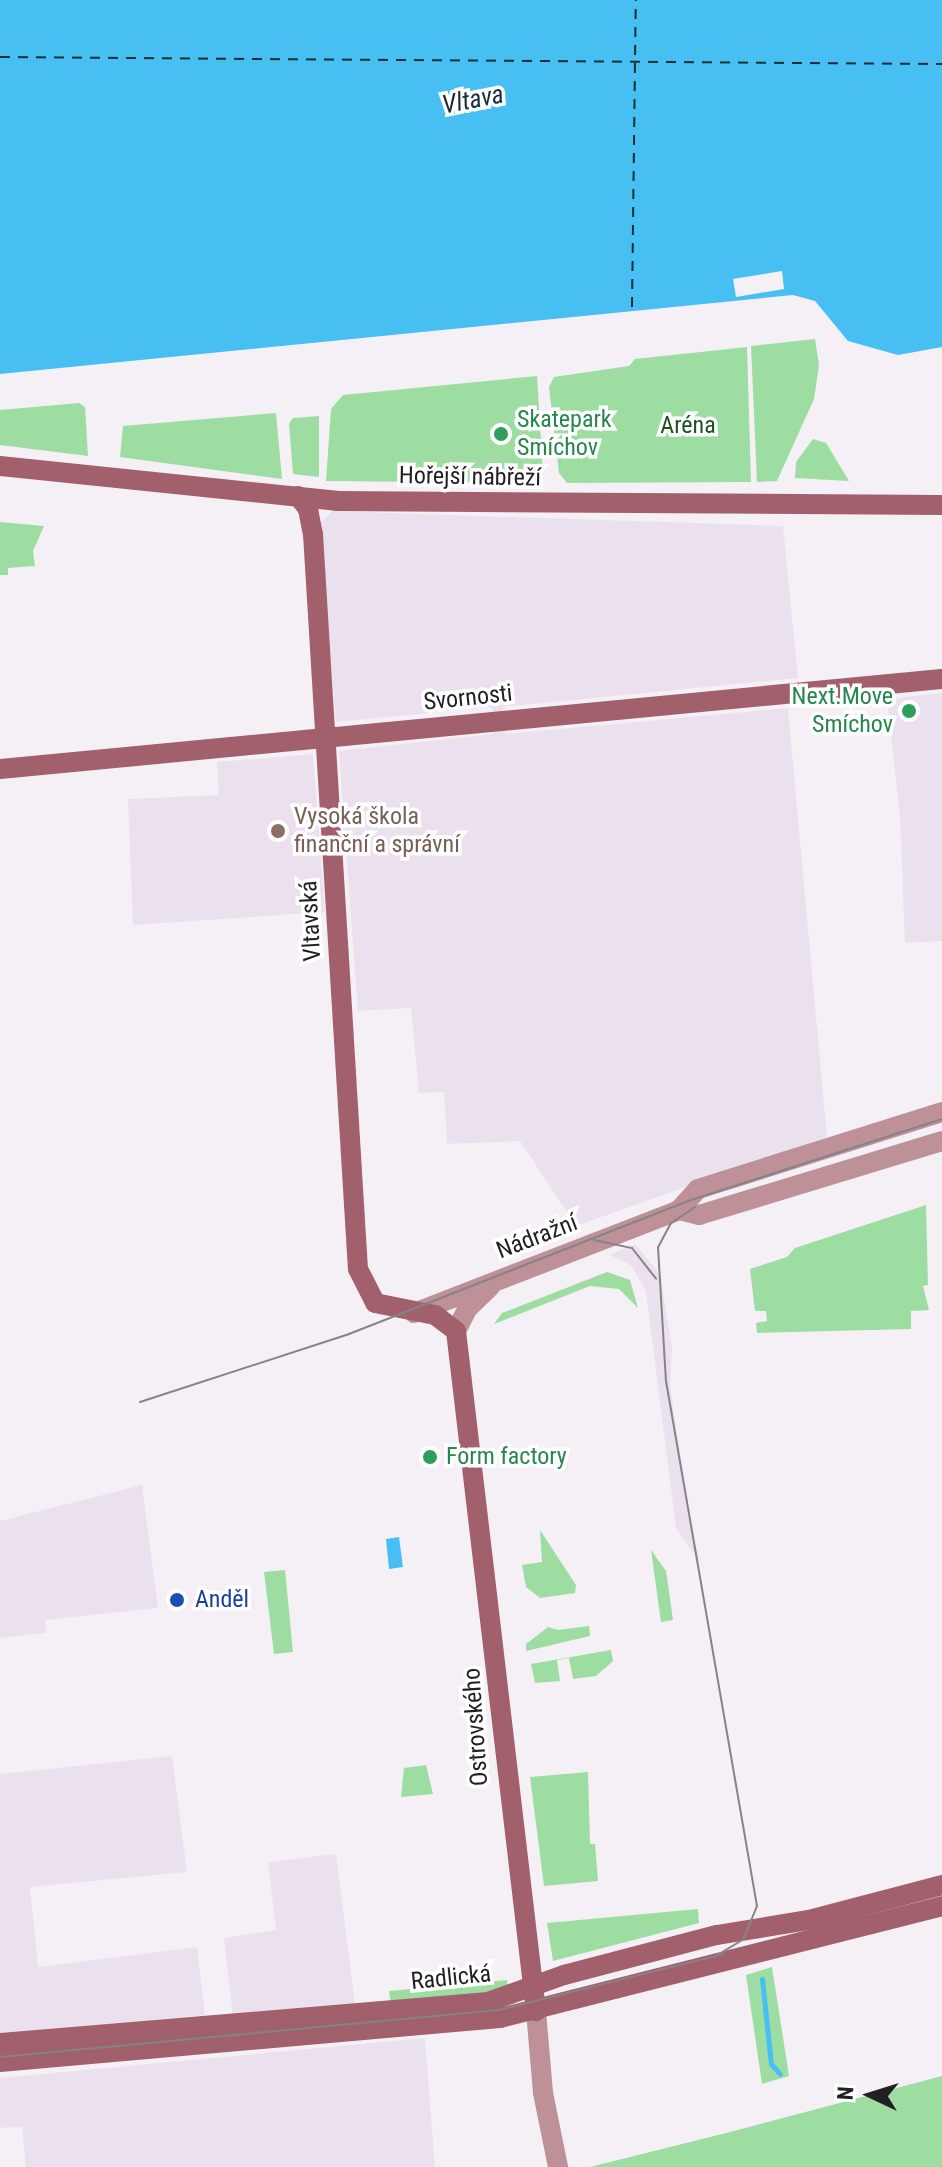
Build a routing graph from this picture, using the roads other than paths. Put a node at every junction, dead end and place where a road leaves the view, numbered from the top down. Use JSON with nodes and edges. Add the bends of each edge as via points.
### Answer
{"nodes":[{"id":1,"x":0,"y":466,"type":"edge"},
{"id":2,"x":298,"y":496,"type":"junction"},
{"id":3,"x":942,"y":505,"type":"edge"},
{"id":4,"x":942,"y":679,"type":"edge"},
{"id":5,"x":326,"y":739,"type":"junction"},
{"id":6,"x":0,"y":769,"type":"edge"},
{"id":7,"x":942,"y":1112,"type":"edge"},
{"id":8,"x":942,"y":1141,"type":"edge"},
{"id":9,"x":679,"y":1210,"type":"junction"},
{"id":10,"x":497,"y":1281,"type":"junction"},
{"id":11,"x":414,"y":1313,"type":"junction"},
{"id":12,"x":456,"y":1331,"type":"junction"},
{"id":13,"x":942,"y":1885,"type":"edge"},
{"id":14,"x":942,"y":1906,"type":"edge"},
{"id":15,"x":533,"y":1987,"type":"junction"},
{"id":16,"x":536,"y":2011,"type":"junction"},
{"id":17,"x":4,"y":2043,"type":"edge"},
{"id":18,"x":0,"y":2062,"type":"edge"},
{"id":19,"x":558,"y":2167,"type":"edge"}],
"edges":[{"from":1,"to":2,"type":"main road","name":"Hořejší nábřeží"},
{"from":2,"to":3,"type":"main road","name":"Hořejší nábřeží","via":[[504,504]]},
{"from":2,"to":5,"type":"main road","name":"Vltavská","via":[[312,520]]},
{"from":4,"to":5,"type":"main road","name":"Svornosti"},
{"from":5,"to":6,"type":"main road","name":"Svornosti"},
{"from":5,"to":11,"type":"main road","name":"Vltavská","via":[[358,1269],[375,1303]]},
{"from":7,"to":9,"type":"street","name":"Nádražní","via":[[698,1189]]},
{"from":8,"to":9,"type":"street","name":"Nádražní","via":[[699,1215]]},
{"from":9,"to":10,"type":"street","name":"Nádražní"},
{"from":10,"to":11,"type":"street","name":"Nádražní"},
{"from":10,"to":12,"type":"street","via":[[467,1309]]},
{"from":11,"to":12,"type":"main road","via":[[443,1318]]},
{"from":12,"to":15,"type":"main road","name":"Ostrovského"},
{"from":13,"to":15,"type":"main road","name":"Radlická","via":[[809,1920],[717,1935]]},
{"from":14,"to":16,"type":"main road","name":"Radlická"},
{"from":15,"to":16,"type":"main road","name":"Ostrovského"},
{"from":15,"to":17,"type":"main road","name":"Radlická","via":[[488,2002]]},
{"from":16,"to":18,"type":"main road","name":"Radlická"},
{"from":16,"to":19,"type":"street","name":"Ostrovského","via":[[543,2093]]}]}
